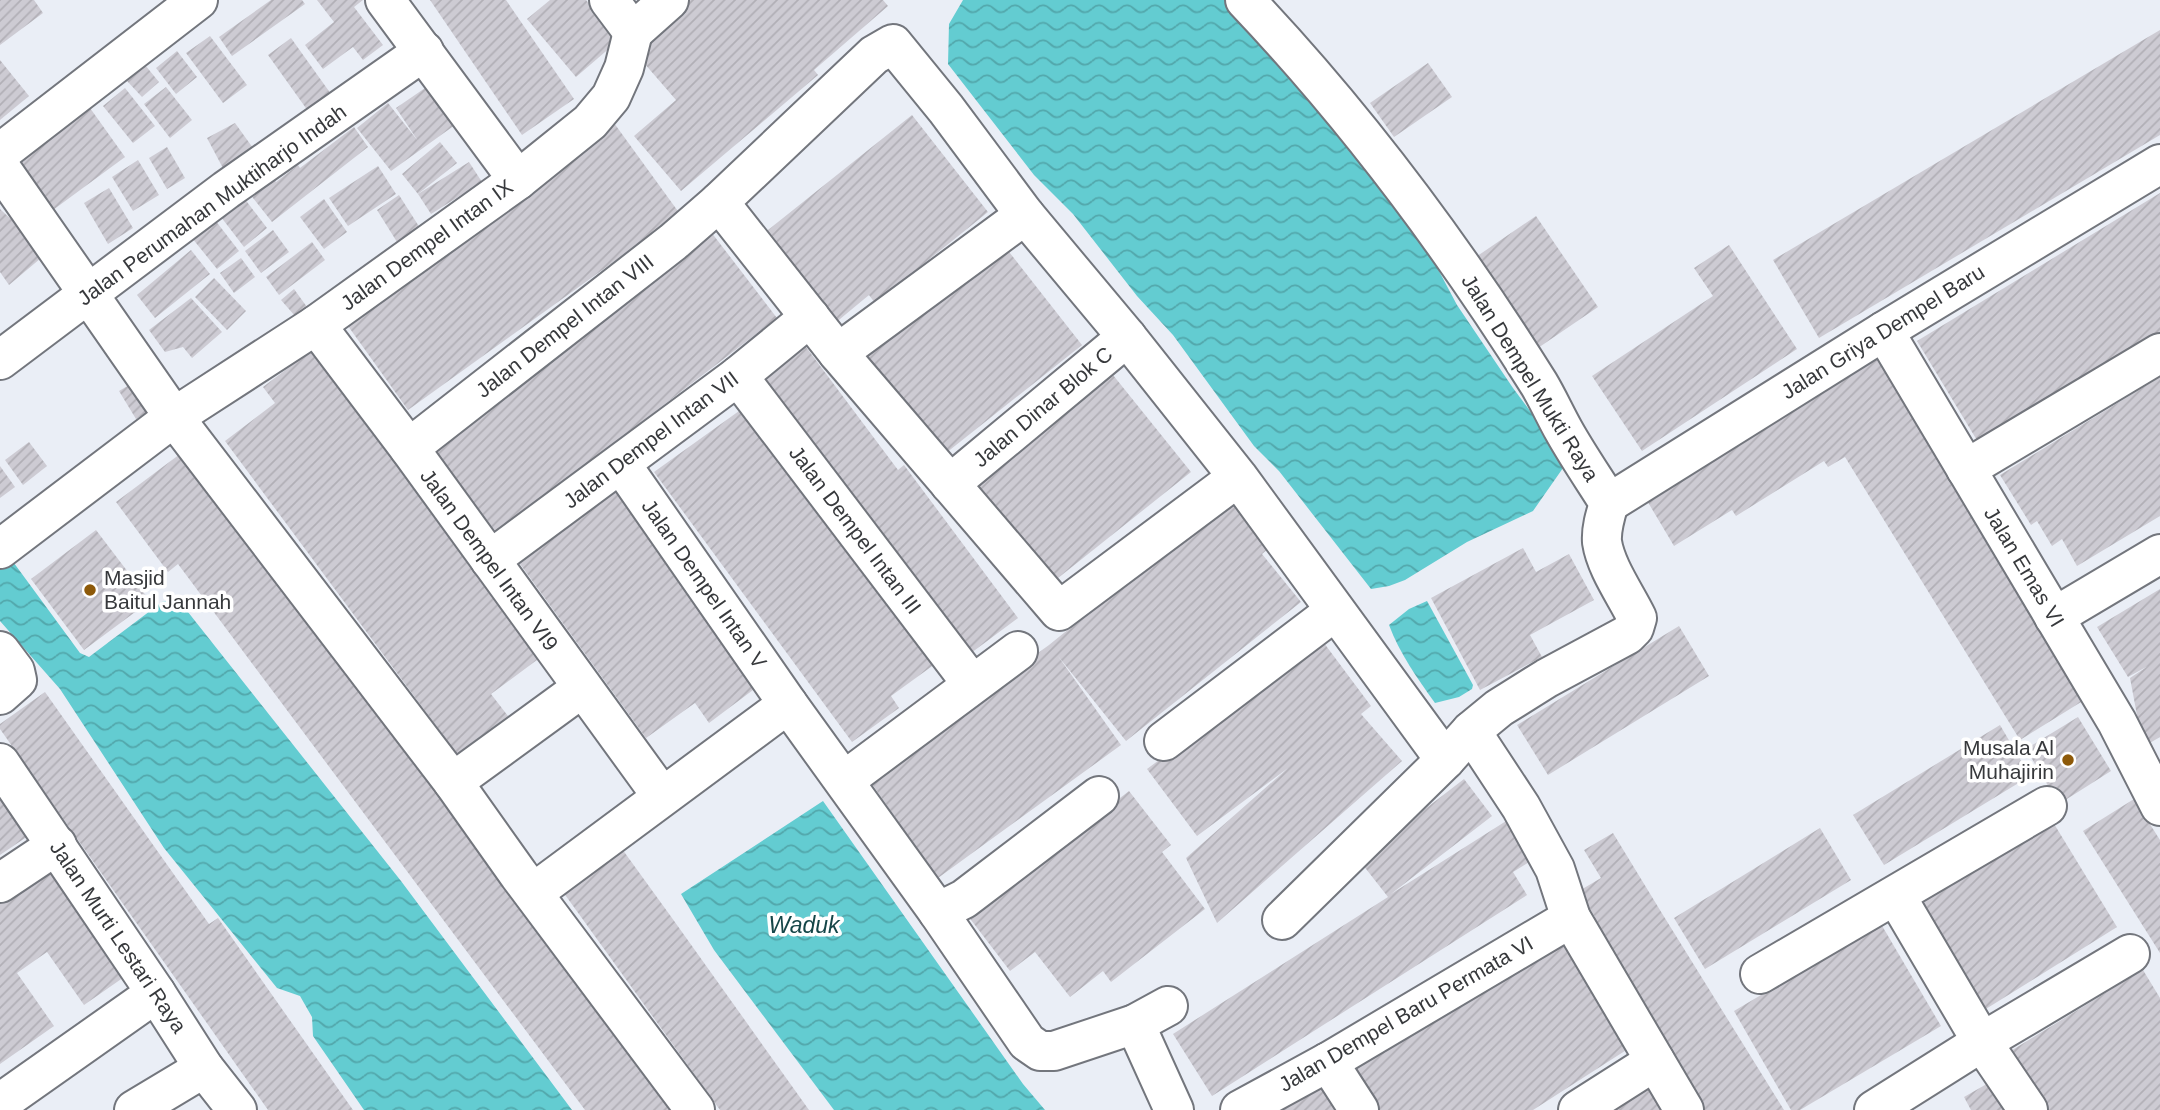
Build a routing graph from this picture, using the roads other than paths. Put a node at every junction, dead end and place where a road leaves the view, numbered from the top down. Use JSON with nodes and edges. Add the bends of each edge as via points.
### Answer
{"nodes":[{"id":1,"x":198,"y":0,"type":"edge"},
{"id":2,"x":385,"y":0,"type":"edge"},
{"id":3,"x":609,"y":0,"type":"edge"},
{"id":4,"x":669,"y":0,"type":"edge"},
{"id":5,"x":1245,"y":0,"type":"edge"},
{"id":6,"x":633,"y":32,"type":"junction"},
{"id":7,"x":424,"y":51,"type":"junction"},
{"id":8,"x":0,"y":153,"type":"edge"},
{"id":9,"x":2160,"y":164,"type":"edge"},
{"id":10,"x":0,"y":167,"type":"edge"},
{"id":11,"x":518,"y":180,"type":"junction"},
{"id":12,"x":719,"y":202,"type":"junction"},
{"id":13,"x":1025,"y":215,"type":"junction"},
{"id":14,"x":90,"y":295,"type":"junction"},
{"id":15,"x":810,"y":317,"type":"junction"},
{"id":16,"x":316,"y":325,"type":"junction"},
{"id":17,"x":1884,"y":331,"type":"junction"},
{"id":18,"x":1128,"y":337,"type":"junction"},
{"id":19,"x":838,"y":353,"type":"junction"},
{"id":20,"x":2160,"y":353,"type":"edge"},
{"id":21,"x":0,"y":360,"type":"edge"},
{"id":22,"x":738,"y":376,"type":"junction"},
{"id":23,"x":174,"y":418,"type":"junction"},
{"id":24,"x":409,"y":448,"type":"junction"},
{"id":25,"x":621,"y":464,"type":"junction"},
{"id":26,"x":1966,"y":469,"type":"junction"},
{"id":27,"x":1238,"y":477,"type":"junction"},
{"id":28,"x":950,"y":484,"type":"junction"},
{"id":29,"x":1609,"y":503,"type":"junction"},
{"id":30,"x":0,"y":550,"type":"edge"},
{"id":31,"x":2160,"y":554,"type":"edge"},
{"id":32,"x":490,"y":560,"type":"junction"},
{"id":33,"x":1335,"y":611,"type":"junction"},
{"id":34,"x":2054,"y":617,"type":"junction"},
{"id":35,"x":0,"y":651,"type":"edge"},
{"id":36,"x":1018,"y":651,"type":"dead end"},
{"id":37,"x":972,"y":684,"type":"junction"},
{"id":38,"x":582,"y":688,"type":"junction"},
{"id":39,"x":0,"y":695,"type":"edge"},
{"id":40,"x":788,"y":704,"type":"junction"},
{"id":41,"x":1471,"y":731,"type":"junction"},
{"id":42,"x":1164,"y":741,"type":"dead end"},
{"id":43,"x":1436,"y":747,"type":"junction"},
{"id":44,"x":0,"y":763,"type":"edge"},
{"id":45,"x":845,"y":780,"type":"junction"},
{"id":46,"x":453,"y":782,"type":"junction"},
{"id":47,"x":2155,"y":786,"type":"edge"},
{"id":48,"x":661,"y":796,"type":"junction"},
{"id":49,"x":1100,"y":796,"type":"dead end"},
{"id":50,"x":2047,"y":806,"type":"dead end"},
{"id":51,"x":57,"y":845,"type":"junction"},
{"id":52,"x":0,"y":883,"type":"edge"},
{"id":53,"x":533,"y":893,"type":"junction"},
{"id":54,"x":1896,"y":895,"type":"junction"},
{"id":55,"x":938,"y":912,"type":"junction"},
{"id":56,"x":1571,"y":918,"type":"junction"},
{"id":57,"x":1283,"y":920,"type":"dead end"},
{"id":58,"x":2130,"y":954,"type":"dead end"},
{"id":59,"x":1760,"y":974,"type":"dead end"},
{"id":60,"x":156,"y":993,"type":"junction"},
{"id":61,"x":1168,"y":1006,"type":"dead end"},
{"id":62,"x":1135,"y":1024,"type":"junction"},
{"id":63,"x":1982,"y":1042,"type":"junction"},
{"id":64,"x":1655,"y":1061,"type":"junction"},
{"id":65,"x":1328,"y":1062,"type":"junction"},
{"id":66,"x":204,"y":1068,"type":"junction"},
{"id":67,"x":0,"y":1102,"type":"edge"},
{"id":68,"x":134,"y":1110,"type":"edge"},
{"id":69,"x":237,"y":1110,"type":"edge"},
{"id":70,"x":695,"y":1110,"type":"edge"},
{"id":71,"x":1174,"y":1110,"type":"edge"},
{"id":72,"x":1240,"y":1110,"type":"edge"},
{"id":73,"x":1359,"y":1110,"type":"edge"},
{"id":74,"x":1578,"y":1110,"type":"edge"},
{"id":75,"x":1684,"y":1110,"type":"edge"},
{"id":76,"x":1874,"y":1110,"type":"edge"},
{"id":77,"x":2028,"y":1110,"type":"edge"}],
"edges":[{"from":1,"to":8,"type":"street"},
{"from":2,"to":7,"type":"street"},
{"from":3,"to":6,"type":"street"},
{"from":4,"to":6,"type":"street"},
{"from":5,"to":29,"type":"street","name":"Jalan Dempel Mukti Raya","via":[[1339,105],[1427,218],[1539,386]]},
{"from":6,"to":11,"type":"street","name":"Jalan Dempel Intan IX","via":[[611,97],[590,122]]},
{"from":7,"to":11,"type":"street"},
{"from":7,"to":14,"type":"street","name":"Jalan Perumahan Muktiharjo Indah","via":[[226,190]]},
{"from":9,"to":17,"type":"street","name":"Jalan Griya Dempel Baru"},
{"from":10,"to":14,"type":"street"},
{"from":11,"to":16,"type":"street","name":"Jalan Dempel Intan IX"},
{"from":12,"to":13,"type":"street","name":"Jalan Dempel Intan VIII","via":[[874,55],[893,44]]},
{"from":12,"to":15,"type":"street"},
{"from":12,"to":24,"type":"street","name":"Jalan Dempel Intan VIII"},
{"from":13,"to":18,"type":"street"},
{"from":13,"to":19,"type":"street"},
{"from":14,"to":21,"type":"street","name":"Jalan Perumahan Muktiharjo Indah"},
{"from":14,"to":23,"type":"street"},
{"from":15,"to":19,"type":"street"},
{"from":15,"to":22,"type":"street","name":"Jalan Dempel Intan VII"},
{"from":16,"to":23,"type":"street","name":"Jalan Dempel Intan IX"},
{"from":16,"to":24,"type":"street","name":"Jalan Dempel Intan VI9"},
{"from":17,"to":26,"type":"street","name":"Jalan Emas VI"},
{"from":17,"to":29,"type":"street","name":"Jalan Griya Dempel Baru"},
{"from":18,"to":27,"type":"street","name":"Jalan Dinar Blok C"},
{"from":18,"to":28,"type":"street","name":"Jalan Dinar Blok C"},
{"from":19,"to":28,"type":"street"},
{"from":20,"to":26,"type":"street"},
{"from":22,"to":25,"type":"street","name":"Jalan Dempel Intan VII"},
{"from":22,"to":37,"type":"street","name":"Jalan Dempel Intan III"},
{"from":23,"to":30,"type":"street"},
{"from":23,"to":46,"type":"street"},
{"from":24,"to":32,"type":"street","name":"Jalan Dempel Intan VI9"},
{"from":25,"to":32,"type":"street","name":"Jalan Dempel Intan VII"},
{"from":25,"to":40,"type":"street","name":"Jalan Dempel Intan V"},
{"from":26,"to":34,"type":"street","name":"Jalan Emas VI"},
{"from":27,"to":28,"type":"street","via":[[1059,611]]},
{"from":27,"to":33,"type":"street","name":"Jalan Dinar Blok C"},
{"from":29,"to":41,"type":"street","name":"Jalan Dempel Mukti Raya","via":[[1602,542],[1637,618],[1634,628],[1546,678]]},
{"from":31,"to":34,"type":"street"},
{"from":32,"to":38,"type":"street","name":"Jalan Dempel Intan VI9"},
{"from":33,"to":42,"type":"street"},
{"from":33,"to":43,"type":"street","name":"Jalan Dinar Blok C"},
{"from":34,"to":47,"type":"street","name":"Jalan Emas VI"},
{"from":35,"to":39,"type":"street","via":[[16,671],[17,680]]},
{"from":36,"to":37,"type":"street"},
{"from":37,"to":45,"type":"street"},
{"from":38,"to":46,"type":"street"},
{"from":38,"to":48,"type":"street","name":"Jalan Dempel Intan VI9"},
{"from":40,"to":45,"type":"street","name":"Jalan Dempel Intan V"},
{"from":40,"to":48,"type":"street"},
{"from":41,"to":43,"type":"street"},
{"from":41,"to":56,"type":"street","via":[[1555,869]]},
{"from":43,"to":57,"type":"street"},
{"from":44,"to":51,"type":"street","name":"Jalan Murti Lestari Raya"},
{"from":45,"to":55,"type":"street","name":"Jalan Dempel Intan V"},
{"from":46,"to":53,"type":"street"},
{"from":48,"to":53,"type":"street"},
{"from":49,"to":55,"type":"street","via":[[964,899]]},
{"from":50,"to":54,"type":"street"},
{"from":51,"to":52,"type":"street"},
{"from":51,"to":60,"type":"street","name":"Jalan Murti Lestari Raya"},
{"from":53,"to":70,"type":"street"},
{"from":54,"to":59,"type":"street"},
{"from":54,"to":63,"type":"street"},
{"from":55,"to":62,"type":"street","name":"Jalan Dempel Intan V","via":[[1027,1042],[1040,1051],[1054,1051]]},
{"from":56,"to":64,"type":"street"},
{"from":56,"to":65,"type":"street","name":"Jalan Dempel Baru Permata VI"},
{"from":58,"to":63,"type":"street"},
{"from":60,"to":66,"type":"street","name":"Jalan Murti Lestari Raya"},
{"from":60,"to":67,"type":"street"},
{"from":61,"to":62,"type":"street"},
{"from":62,"to":71,"type":"street"},
{"from":63,"to":76,"type":"street"},
{"from":63,"to":77,"type":"street"},
{"from":64,"to":74,"type":"street"},
{"from":64,"to":75,"type":"street"},
{"from":65,"to":72,"type":"street","name":"Jalan Dempel Baru Permata VI"},
{"from":65,"to":73,"type":"street"},
{"from":66,"to":68,"type":"street"},
{"from":66,"to":69,"type":"street","name":"Jalan Murti Lestari Raya"}]}
